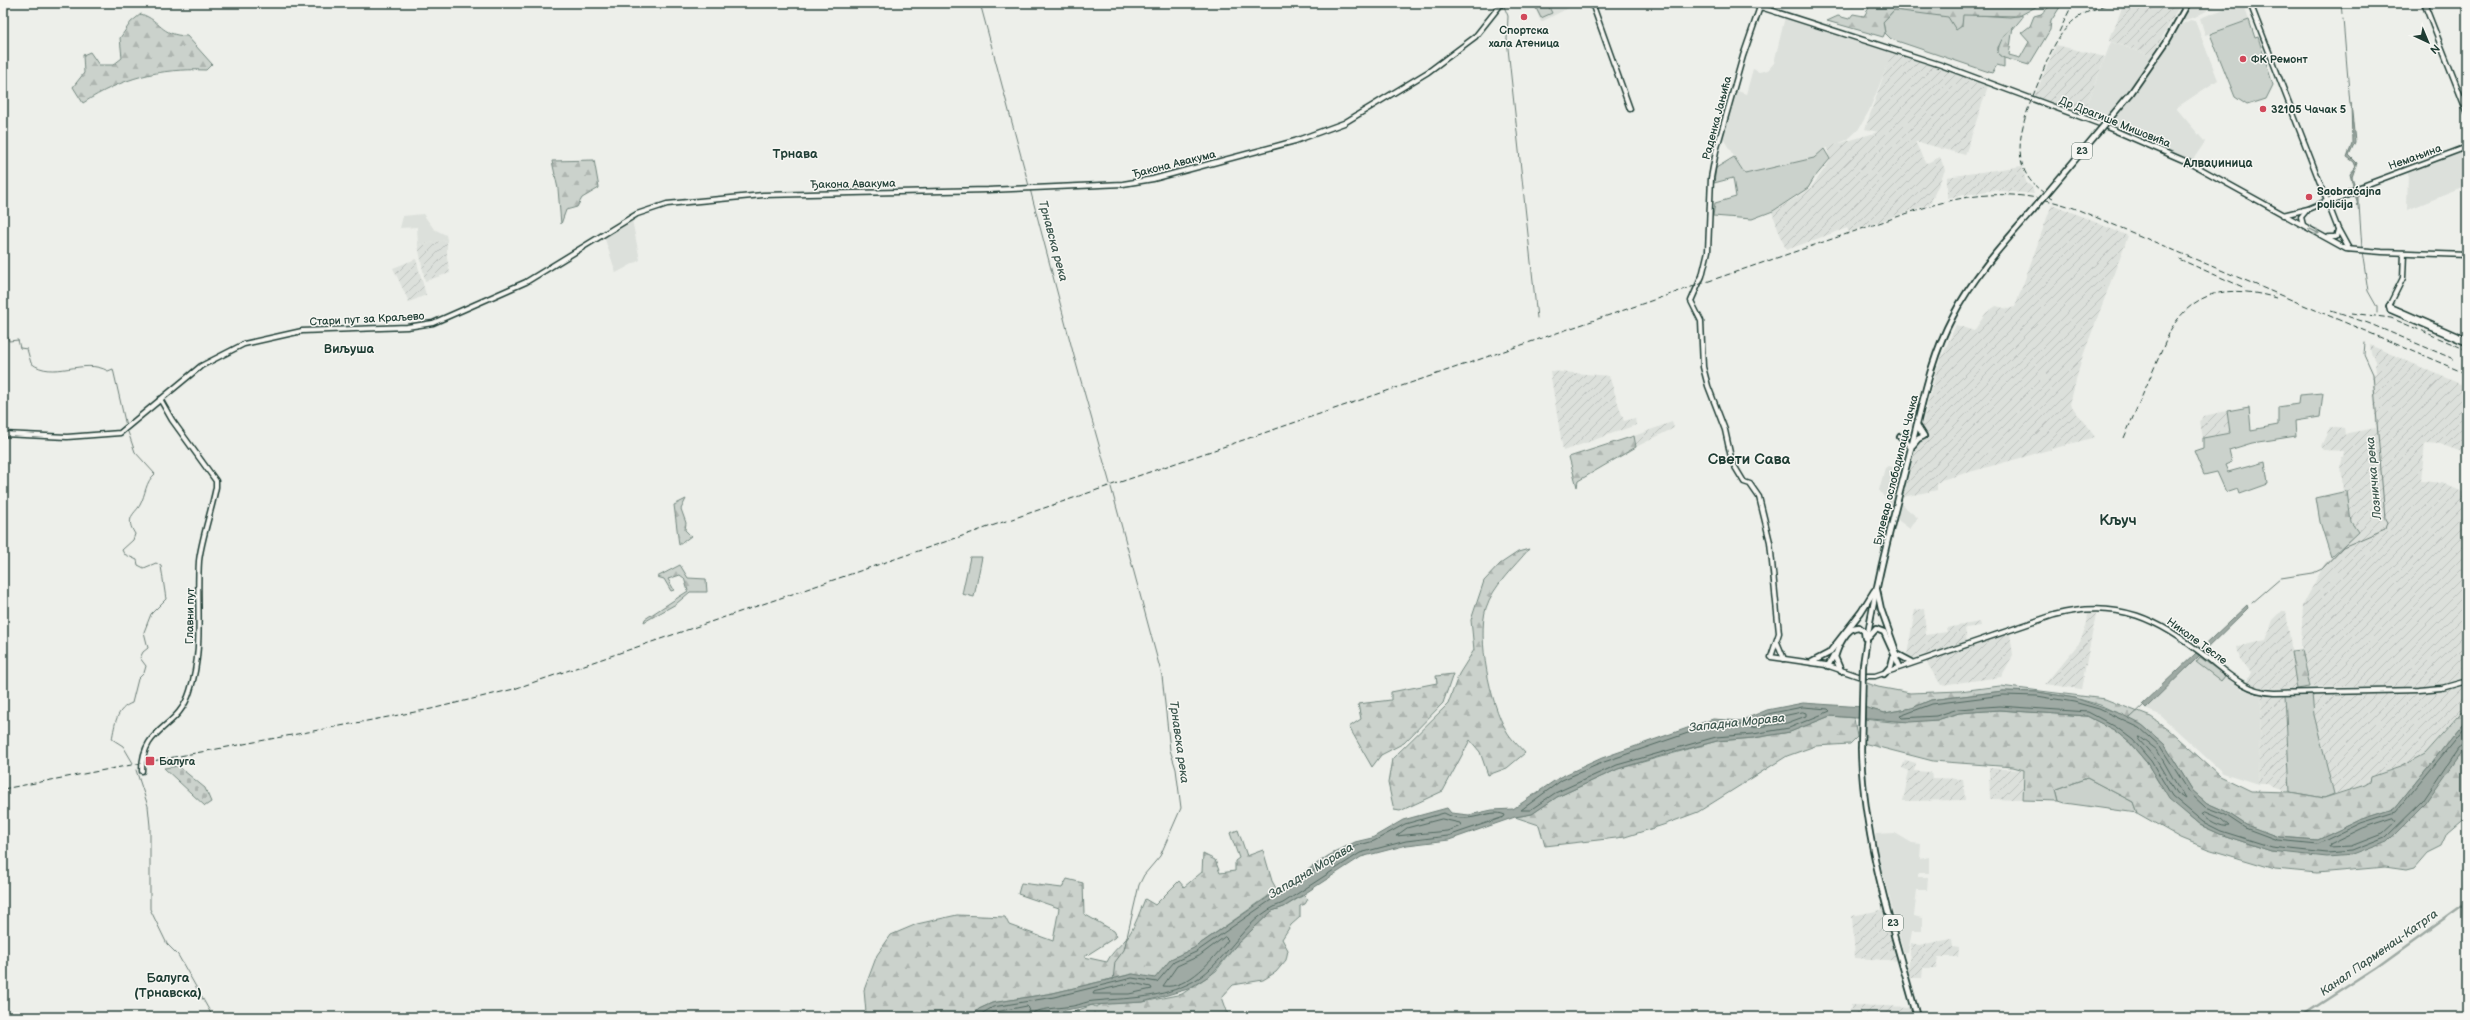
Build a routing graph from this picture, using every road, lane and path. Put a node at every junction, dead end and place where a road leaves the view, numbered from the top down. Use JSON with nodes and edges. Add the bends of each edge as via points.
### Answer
{"nodes":[{"id":1,"x":1592,"y":3,"type":"edge"},
{"id":2,"x":1748,"y":3,"type":"edge"},
{"id":3,"x":2188,"y":3,"type":"edge"},
{"id":4,"x":2250,"y":3,"type":"edge"},
{"id":5,"x":2424,"y":3,"type":"edge"},
{"id":6,"x":1501,"y":5,"type":"edge"},
{"id":7,"x":1760,"y":7,"type":"junction"},
{"id":8,"x":1630,"y":110,"type":"dead end"},
{"id":9,"x":2467,"y":112,"type":"edge"},
{"id":10,"x":2467,"y":147,"type":"edge"},
{"id":11,"x":2370,"y":184,"type":"junction"},
{"id":12,"x":2323,"y":193,"type":"junction"},
{"id":13,"x":780,"y":195,"type":"joint"},
{"id":14,"x":2334,"y":198,"type":"junction"},
{"id":15,"x":2327,"y":201,"type":"junction"},
{"id":16,"x":2319,"y":204,"type":"junction"},
{"id":17,"x":2330,"y":208,"type":"junction"},
{"id":18,"x":2308,"y":209,"type":"junction"},
{"id":19,"x":2283,"y":215,"type":"junction"},
{"id":20,"x":2303,"y":226,"type":"junction"},
{"id":21,"x":2338,"y":229,"type":"junction"},
{"id":22,"x":2325,"y":236,"type":"junction"},
{"id":23,"x":2351,"y":250,"type":"junction"},
{"id":24,"x":2404,"y":253,"type":"junction"},
{"id":25,"x":2467,"y":255,"type":"edge"},
{"id":26,"x":2389,"y":306,"type":"junction"},
{"id":27,"x":2467,"y":340,"type":"edge"},
{"id":28,"x":2467,"y":343,"type":"edge"},
{"id":29,"x":160,"y":399,"type":"junction"},
{"id":30,"x":1917,"y":425,"type":"junction"},
{"id":31,"x":3,"y":434,"type":"edge"},
{"id":32,"x":1900,"y":437,"type":"dead end"},
{"id":33,"x":1911,"y":448,"type":"junction"},
{"id":34,"x":1877,"y":587,"type":"junction"},
{"id":35,"x":1777,"y":642,"type":"junction"},
{"id":36,"x":1866,"y":644,"type":"junction"},
{"id":37,"x":1829,"y":653,"type":"junction"},
{"id":38,"x":1836,"y":654,"type":"junction"},
{"id":39,"x":1895,"y":655,"type":"junction"},
{"id":40,"x":1784,"y":659,"type":"junction"},
{"id":41,"x":1812,"y":662,"type":"junction"},
{"id":42,"x":1912,"y":662,"type":"junction"},
{"id":43,"x":1827,"y":665,"type":"junction"},
{"id":44,"x":1899,"y":667,"type":"junction"},
{"id":45,"x":1841,"y":671,"type":"junction"},
{"id":46,"x":1884,"y":674,"type":"junction"},
{"id":47,"x":2467,"y":681,"type":"edge"},
{"id":48,"x":142,"y":771,"type":"dead end"},
{"id":49,"x":1917,"y":1017,"type":"edge"}],
"edges":[{"from":1,"to":8,"type":"main road"},
{"from":2,"to":7,"type":"main road","name":"Др Драгише Мишовића"},
{"from":3,"to":30,"type":"main road","name":"Булевар ослободилаца Чачка","number":"23","bridge":true,"via":[[2167,41],[2130,93],[1982,271],[1960,304],[1948,325],[1932,367]]},
{"from":4,"to":12,"type":"main road"},
{"from":5,"to":9,"type":"main road"},
{"from":6,"to":13,"type":"main road","name":"Ђакона Авакума","via":[[1475,37],[1444,61],[1358,115],[1333,128],[1260,151],[1153,179],[1113,185]]},
{"from":7,"to":19,"type":"main road","name":"Др Драгише Мишовића","via":[[1941,64],[2100,124],[2192,164]]},
{"from":7,"to":35,"type":"main road","name":"Раденка Јањића","via":[[1742,56],[1716,151],[1711,178],[1708,251],[1702,276],[1692,298],[1701,321],[1703,367],[1725,430],[1730,457],[1744,482],[1750,484],[1756,493],[1767,527],[1775,585]]},
{"from":10,"to":11,"type":"main road","name":"Немањина"},
{"from":11,"to":14,"type":"main road","name":"Немањина"},
{"from":11,"to":17,"type":"main road","name":"Немањина","via":[[2334,201]]},
{"from":12,"to":14,"type":"main road"},
{"from":12,"to":15,"type":"main road"},
{"from":12,"to":16,"type":"main road"},
{"from":13,"to":29,"type":"main road","name":"Стари пут за Краљево","via":[[698,199],[651,208],[628,219],[535,277],[442,320],[407,327],[302,331],[253,342],[208,362]]},
{"from":14,"to":15,"type":"main road","name":"Немањина"},
{"from":15,"to":16,"type":"main road","name":"Немањина"},
{"from":15,"to":17,"type":"main road"},
{"from":16,"to":17,"type":"main road"},
{"from":16,"to":18,"type":"main road","name":"Немањина"},
{"from":17,"to":21,"type":"main road"},
{"from":18,"to":19,"type":"main road","name":"Немањина"},
{"from":18,"to":20,"type":"main road","via":[[2301,217]]},
{"from":19,"to":20,"type":"main road","name":"Др Драгише Мишовића"},
{"from":20,"to":22,"type":"main road","name":"Др Драгише Мишовића","one_way":true},
{"from":21,"to":22,"type":"main road","via":[[2336,237]]},
{"from":21,"to":23,"type":"main road","via":[[2344,243]]},
{"from":22,"to":23,"type":"main road","name":"Др Драгише Мишовића"},
{"from":23,"to":24,"type":"main road","name":"Др Драгише Мишовића"},
{"from":24,"to":25,"type":"main road","name":"Др Драгише Мишовића"},
{"from":24,"to":26,"type":"main road","via":[[2403,278]]},
{"from":26,"to":27,"type":"main road"},
{"from":26,"to":28,"type":"main road","via":[[2390,310]]},
{"from":29,"to":31,"type":"main road","name":"Стари пут за Краљево","via":[[124,431],[109,435],[67,437]]},
{"from":29,"to":48,"type":"main road","name":"Главни пут","via":[[216,481],[216,487],[199,560],[200,643],[193,683],[178,715],[147,742]]},
{"from":30,"to":33,"type":"main road","name":"Булевар ослободилаца Чачка","number":"23"},
{"from":30,"to":33,"type":"main road","via":[[1924,436],[1918,438]]},
{"from":32,"to":33,"type":"main road"},
{"from":33,"to":34,"type":"main road","name":"Булевар ослободилаца Чачка","number":"23"},
{"from":34,"to":36,"type":"main road","name":"Булевар ослободилаца Чачка","number":"23"},
{"from":34,"to":37,"type":"main road"},
{"from":34,"to":39,"type":"main road"},
{"from":35,"to":40,"type":"main road"},
{"from":35,"to":40,"type":"main road","via":[[1771,657]]},
{"from":36,"to":38,"type":"main road","via":[[1863,630],[1854,627],[1846,635]]},
{"from":36,"to":39,"type":"main road","via":[[1872,632],[1881,629],[1887,635]]},
{"from":36,"to":49,"type":"main road","name":"Булевар ослободилаца Чачка","number":"23","bridge":true,"via":[[1861,749],[1865,802],[1875,854]]},
{"from":37,"to":41,"type":"main road"},
{"from":37,"to":43,"type":"main road"},
{"from":38,"to":43,"type":"main road"},
{"from":38,"to":45,"type":"main road","via":[[1835,662]]},
{"from":39,"to":42,"type":"main road"},
{"from":39,"to":44,"type":"main road"},
{"from":39,"to":46,"type":"main road"},
{"from":40,"to":41,"type":"main road","name":"Николе Тесле"},
{"from":41,"to":43,"type":"main road","name":"Николе Тесле"},
{"from":42,"to":44,"type":"main road","name":"Николе Тесле"},
{"from":42,"to":47,"type":"main road","name":"Николе Тесле","via":[[2054,615],[2078,610],[2113,611],[2140,616],[2166,628],[2241,684],[2268,693],[2419,690],[2442,688]]},
{"from":43,"to":45,"type":"main road","name":"Николе Тесле"},
{"from":44,"to":46,"type":"main road","name":"Николе Тесле"},
{"from":45,"to":46,"type":"main road","name":"Николе Тесле","via":[[1858,676]]}]}
